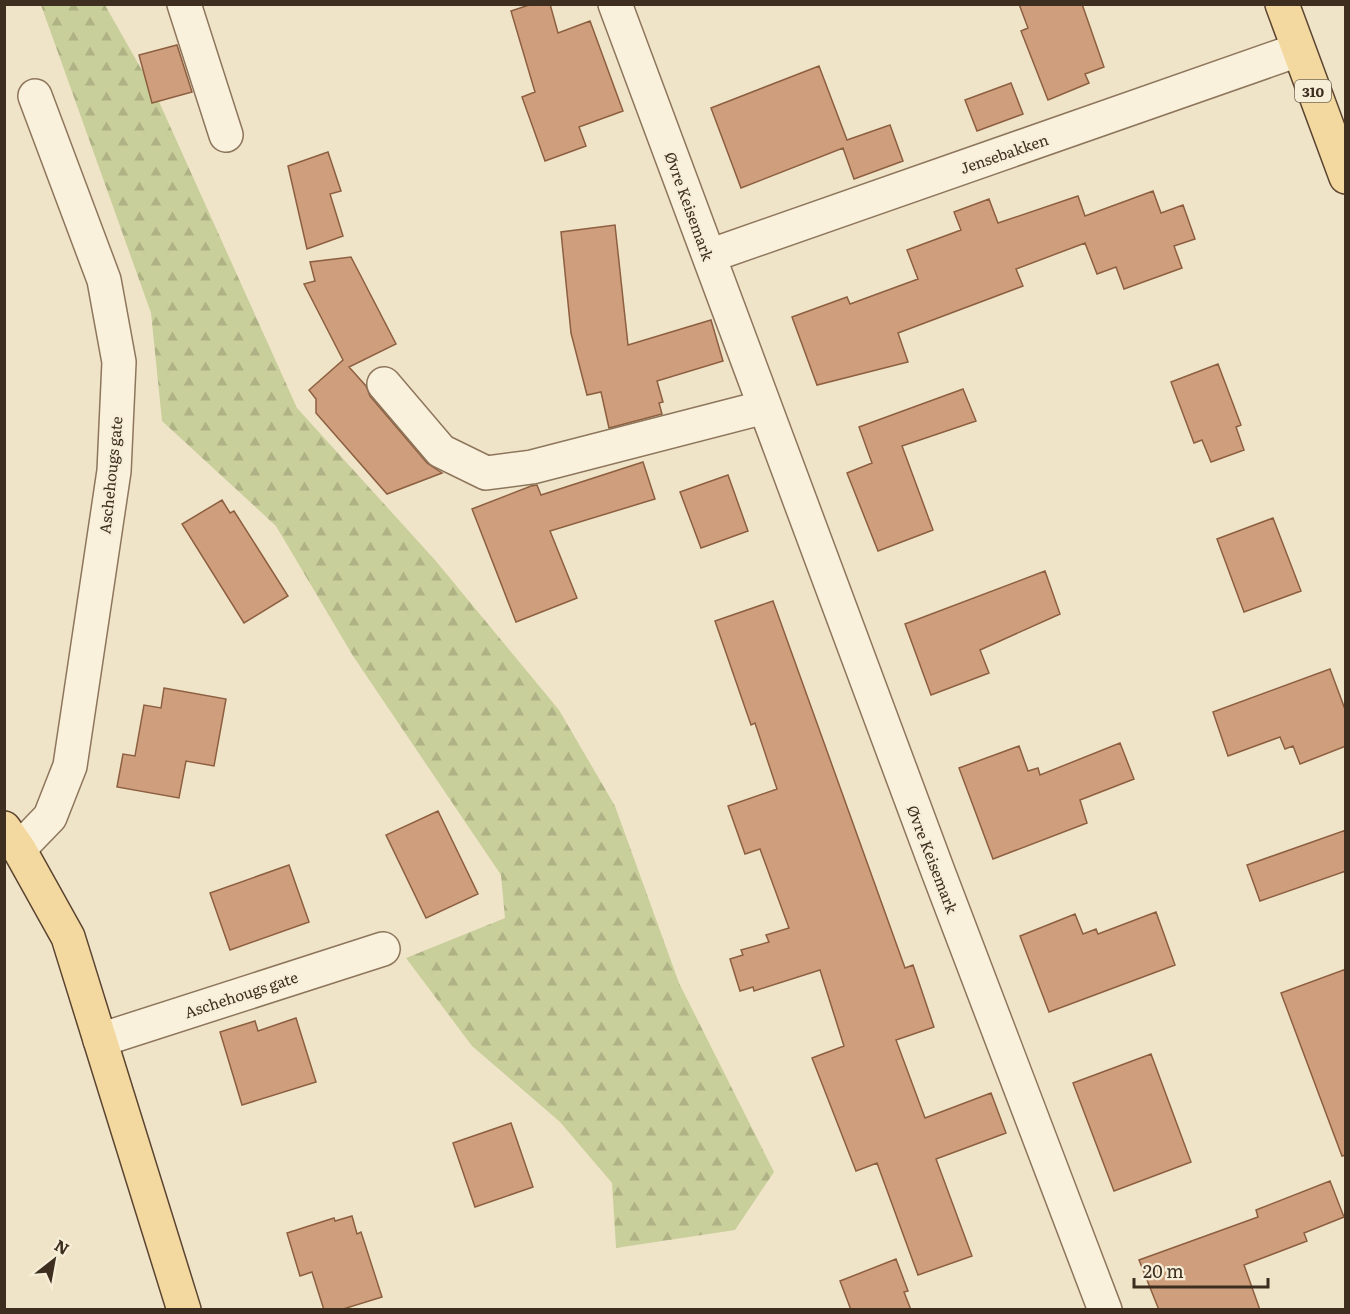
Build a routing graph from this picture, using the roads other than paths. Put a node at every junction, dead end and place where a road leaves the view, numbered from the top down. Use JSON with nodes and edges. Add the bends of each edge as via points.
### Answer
{"nodes":[{"id":1,"x":184,"y":4,"type":"edge"},
{"id":2,"x":615,"y":4,"type":"edge"},
{"id":3,"x":1282,"y":4,"type":"edge"},
{"id":4,"x":1298,"y":51,"type":"junction"},
{"id":5,"x":35,"y":96,"type":"dead end"},
{"id":6,"x":226,"y":135,"type":"dead end"},
{"id":7,"x":1346,"y":177,"type":"edge"},
{"id":8,"x":709,"y":256,"type":"junction"},
{"id":9,"x":384,"y":384,"type":"dead end"},
{"id":10,"x":765,"y":407,"type":"junction"},
{"id":11,"x":12,"y":839,"type":"edge"},
{"id":12,"x":383,"y":949,"type":"dead end"},
{"id":13,"x":100,"y":1040,"type":"junction"},
{"id":14,"x":184,"y":1310,"type":"edge"},
{"id":15,"x":1106,"y":1310,"type":"edge"}],
"edges":[{"from":1,"to":6,"type":"street"},
{"from":2,"to":8,"type":"street","name":"Øvre Keisemark"},
{"from":3,"to":4,"type":"main road","number":"310"},
{"from":4,"to":7,"type":"main road","number":"310"},
{"from":4,"to":8,"type":"street","name":"Jensebakken"},
{"from":5,"to":11,"type":"street","name":"Aschehougs gate","via":[[104,280],[119,362],[114,471],[70,766],[50,817]]},
{"from":8,"to":10,"type":"street","name":"Øvre Keisemark"},
{"from":9,"to":10,"type":"street","via":[[441,451],[486,472],[532,467]]},
{"from":10,"to":15,"type":"street","name":"Øvre Keisemark"},
{"from":11,"to":13,"type":"main road","name":"Aschehougs gate","via":[[68,937]]},
{"from":12,"to":13,"type":"street","name":"Aschehougs gate"},
{"from":13,"to":14,"type":"main road","name":"Aschehougs gate"}]}
